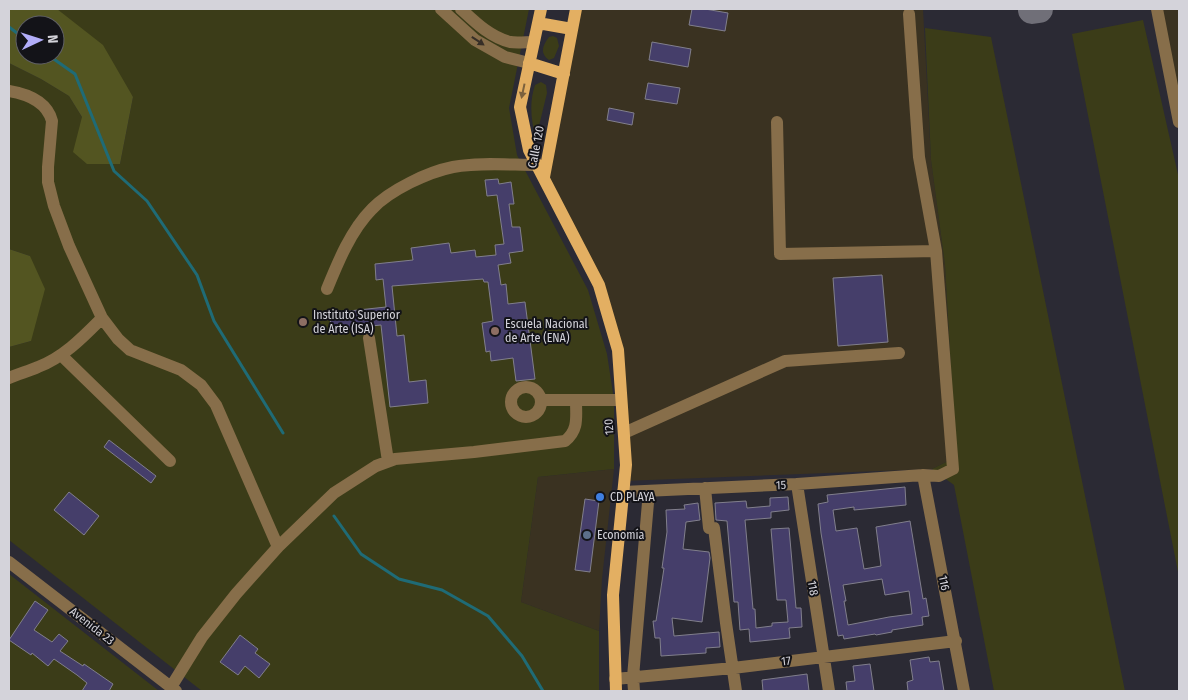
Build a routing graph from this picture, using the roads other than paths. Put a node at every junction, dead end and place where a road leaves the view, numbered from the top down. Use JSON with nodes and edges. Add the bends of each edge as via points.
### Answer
{"nodes":[{"id":1,"x":441,"y":9,"type":"edge"},
{"id":2,"x":461,"y":9,"type":"edge"},
{"id":3,"x":541,"y":9,"type":"edge"},
{"id":4,"x":576,"y":9,"type":"edge"},
{"id":5,"x":1157,"y":9,"type":"edge"},
{"id":6,"x":909,"y":14,"type":"dead end"},
{"id":7,"x":538,"y":23,"type":"junction"},
{"id":8,"x":572,"y":29,"type":"junction"},
{"id":9,"x":534,"y":42,"type":"junction"},
{"id":10,"x":529,"y":64,"type":"junction"},
{"id":11,"x":564,"y":74,"type":"junction"},
{"id":12,"x":12,"y":91,"type":"edge"},
{"id":13,"x":777,"y":122,"type":"dead end"},
{"id":14,"x":1179,"y":122,"type":"edge"},
{"id":15,"x":537,"y":165,"type":"junction"},
{"id":16,"x":544,"y":177,"type":"junction"},
{"id":17,"x":936,"y":251,"type":"junction"},
{"id":18,"x":327,"y":289,"type":"dead end"},
{"id":19,"x":102,"y":318,"type":"junction"},
{"id":20,"x":369,"y":338,"type":"dead end"},
{"id":21,"x":899,"y":353,"type":"dead end"},
{"id":22,"x":60,"y":355,"type":"junction"},
{"id":23,"x":9,"y":378,"type":"edge"},
{"id":24,"x":541,"y":400,"type":"dead end"},
{"id":25,"x":621,"y":400,"type":"junction"},
{"id":26,"x":576,"y":401,"type":"junction"},
{"id":27,"x":624,"y":433,"type":"junction"},
{"id":28,"x":170,"y":461,"type":"dead end"},
{"id":29,"x":388,"y":461,"type":"junction"},
{"id":30,"x":923,"y":475,"type":"junction"},
{"id":31,"x":797,"y":484,"type":"junction"},
{"id":32,"x":705,"y":488,"type":"junction"},
{"id":33,"x":649,"y":491,"type":"junction"},
{"id":34,"x":623,"y":492,"type":"junction"},
{"id":35,"x":278,"y":547,"type":"junction"},
{"id":36,"x":9,"y":562,"type":"edge"},
{"id":37,"x":956,"y":641,"type":"junction"},
{"id":38,"x":824,"y":656,"type":"junction"},
{"id":39,"x":732,"y":668,"type":"junction"},
{"id":40,"x":633,"y":677,"type":"junction"},
{"id":41,"x":616,"y":685,"type":"edge"},
{"id":42,"x":173,"y":689,"type":"edge"},
{"id":43,"x":634,"y":691,"type":"edge"},
{"id":44,"x":736,"y":691,"type":"edge"},
{"id":45,"x":829,"y":691,"type":"edge"},
{"id":46,"x":964,"y":691,"type":"edge"}],
"edges":[{"from":1,"to":10,"type":"street","one_way":true,"via":[[475,40],[506,57]]},
{"from":2,"to":9,"type":"street","via":[[500,38],[512,42]]},
{"from":3,"to":7,"type":"main road","name":"Calle 120"},
{"from":4,"to":8,"type":"main road","name":"Calle 120"},
{"from":5,"to":14,"type":"street"},
{"from":6,"to":17,"type":"street","via":[[919,157]]},
{"from":7,"to":8,"type":"main road"},
{"from":7,"to":9,"type":"main road","name":"Calle 120"},
{"from":8,"to":11,"type":"main road","name":"Calle 120"},
{"from":9,"to":10,"type":"main road","name":"Calle 120"},
{"from":10,"to":11,"type":"main road"},
{"from":10,"to":15,"type":"main road","name":"Calle 120","one_way":true,"via":[[520,107],[529,150]]},
{"from":11,"to":16,"type":"main road","name":"Calle 120"},
{"from":12,"to":19,"type":"street","via":[[25,94],[45,106],[50,113],[48,174],[54,206]]},
{"from":13,"to":17,"type":"street","via":[[780,254]]},
{"from":15,"to":16,"type":"main road","name":"Calle 120"},
{"from":15,"to":18,"type":"street","via":[[454,167],[422,176],[394,192],[372,208],[356,230]]},
{"from":16,"to":25,"type":"main road","name":"120","via":[[599,285],[618,350]]},
{"from":17,"to":30,"type":"street","name":"15","via":[[953,469],[939,476]]},
{"from":19,"to":22,"type":"street"},
{"from":19,"to":35,"type":"street","via":[[130,350],[181,370],[201,384],[216,405]]},
{"from":20,"to":29,"type":"street"},
{"from":21,"to":27,"type":"street","via":[[784,361]]},
{"from":22,"to":23,"type":"street"},
{"from":22,"to":28,"type":"street"},
{"from":24,"to":26,"type":"street"},
{"from":25,"to":26,"type":"street"},
{"from":25,"to":27,"type":"main road","name":"120"},
{"from":26,"to":29,"type":"street","via":[[573,435],[565,441]]},
{"from":27,"to":34,"type":"main road","name":"120","via":[[626,465]]},
{"from":29,"to":35,"type":"street","via":[[334,493]]},
{"from":30,"to":31,"type":"street","name":"15"},
{"from":30,"to":37,"type":"street","name":"116"},
{"from":31,"to":32,"type":"street","name":"15"},
{"from":31,"to":38,"type":"street","name":"118"},
{"from":32,"to":33,"type":"street","name":"15"},
{"from":32,"to":39,"type":"street","via":[[709,528],[714,528]]},
{"from":33,"to":34,"type":"street","name":"15"},
{"from":33,"to":40,"type":"street"},
{"from":34,"to":41,"type":"main road","name":"120","via":[[613,595]]},
{"from":35,"to":42,"type":"street","via":[[202,637]]},
{"from":36,"to":42,"type":"street","name":"Avenida 23"},
{"from":37,"to":38,"type":"street","name":"17"},
{"from":37,"to":46,"type":"street","name":"116"},
{"from":38,"to":39,"type":"street","name":"17"},
{"from":38,"to":45,"type":"street","name":"118"},
{"from":39,"to":40,"type":"street","name":"17"},
{"from":39,"to":44,"type":"street"},
{"from":40,"to":41,"type":"street","name":"17"},
{"from":40,"to":43,"type":"street"}]}
